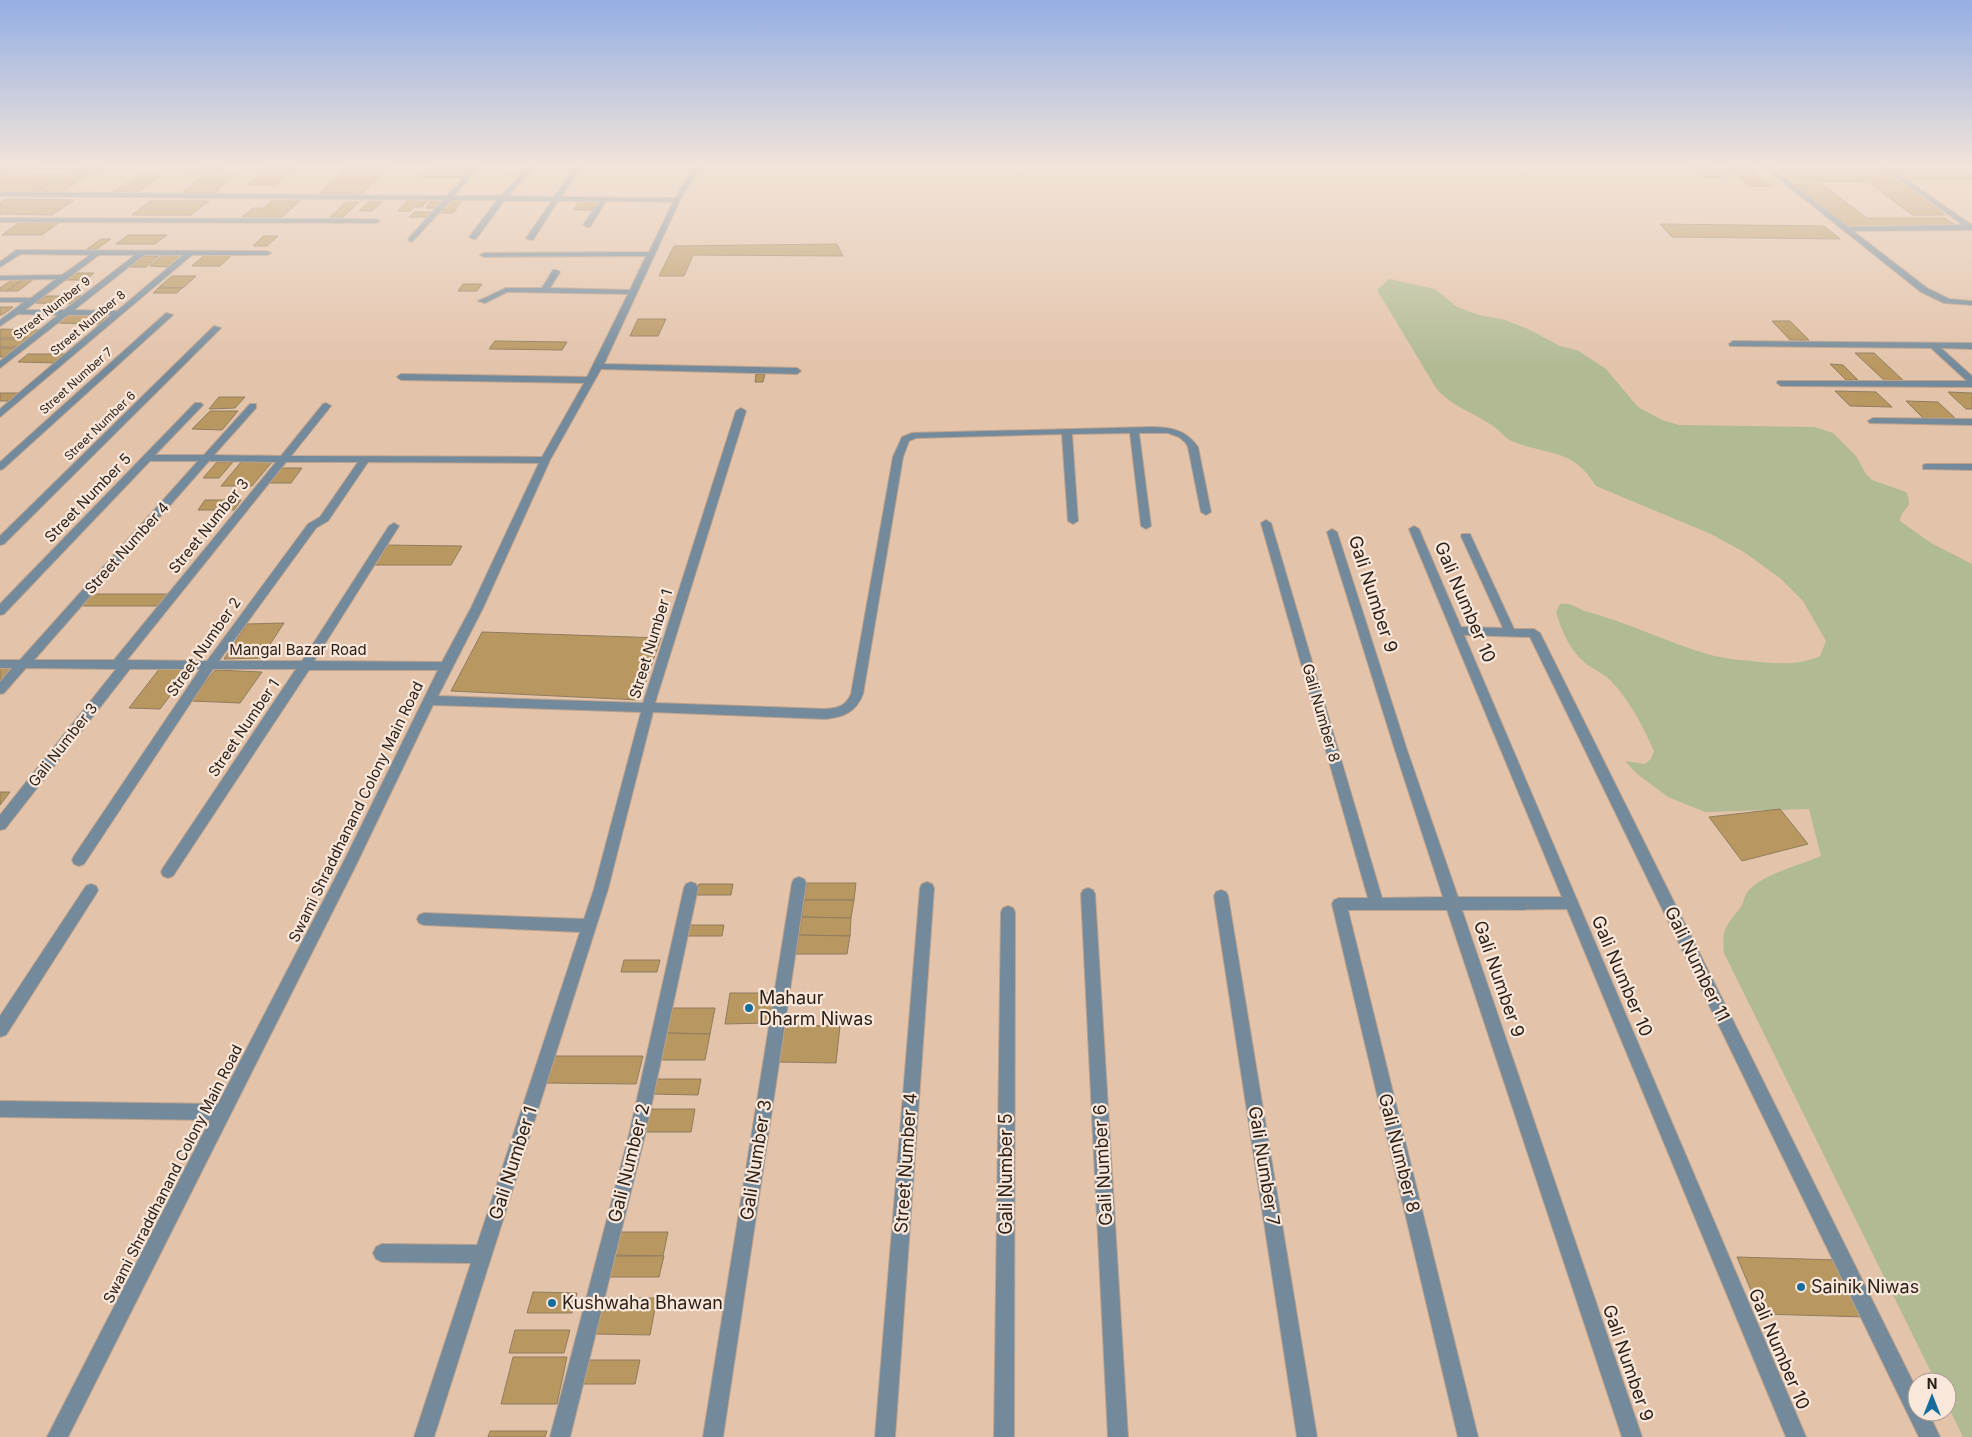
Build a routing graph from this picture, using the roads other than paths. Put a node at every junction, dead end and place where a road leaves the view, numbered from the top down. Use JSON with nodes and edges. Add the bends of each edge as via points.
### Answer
{"nodes":[{"id":1,"x":417,"y":234,"type":"edge"},
{"id":2,"x":475,"y":234,"type":"edge"},
{"id":3,"x":533,"y":234,"type":"edge"},
{"id":4,"x":662,"y":234,"type":"edge"},
{"id":5,"x":1852,"y":234,"type":"edge"},
{"id":6,"x":473,"y":237,"type":"dead end"},
{"id":7,"x":530,"y":238,"type":"dead end"},
{"id":8,"x":412,"y":240,"type":"dead end"},
{"id":9,"x":98,"y":252,"type":"junction"},
{"id":10,"x":143,"y":252,"type":"junction"},
{"id":11,"x":192,"y":252,"type":"junction"},
{"id":12,"x":267,"y":253,"type":"dead end"},
{"id":13,"x":652,"y":254,"type":"junction"},
{"id":14,"x":484,"y":255,"type":"dead end"},
{"id":15,"x":0,"y":265,"type":"edge"},
{"id":16,"x":556,"y":272,"type":"dead end"},
{"id":17,"x":64,"y":277,"type":"junction"},
{"id":18,"x":0,"y":278,"type":"edge"},
{"id":19,"x":545,"y":290,"type":"junction"},
{"id":20,"x":634,"y":292,"type":"junction"},
{"id":21,"x":0,"y":300,"type":"edge"},
{"id":22,"x":32,"y":300,"type":"junction"},
{"id":23,"x":482,"y":301,"type":"dead end"},
{"id":24,"x":1972,"y":303,"type":"edge"},
{"id":25,"x":16,"y":312,"type":"junction"},
{"id":26,"x":64,"y":313,"type":"junction"},
{"id":27,"x":118,"y":314,"type":"junction"},
{"id":28,"x":169,"y":314,"type":"dead end"},
{"id":29,"x":0,"y":324,"type":"edge"},
{"id":30,"x":218,"y":328,"type":"dead end"},
{"id":31,"x":1733,"y":344,"type":"dead end"},
{"id":32,"x":1932,"y":345,"type":"junction"},
{"id":33,"x":1972,"y":346,"type":"edge"},
{"id":34,"x":0,"y":365,"type":"edge"},
{"id":35,"x":598,"y":366,"type":"junction"},
{"id":36,"x":797,"y":371,"type":"dead end"},
{"id":37,"x":401,"y":377,"type":"dead end"},
{"id":38,"x":590,"y":380,"type":"junction"},
{"id":39,"x":1781,"y":383,"type":"dead end"},
{"id":40,"x":1972,"y":383,"type":"edge"},
{"id":41,"x":198,"y":405,"type":"dead end"},
{"id":42,"x":253,"y":406,"type":"dead end"},
{"id":43,"x":326,"y":406,"type":"dead end"},
{"id":44,"x":741,"y":411,"type":"dead end"},
{"id":45,"x":0,"y":414,"type":"edge"},
{"id":46,"x":1873,"y":421,"type":"dead end"},
{"id":47,"x":1972,"y":422,"type":"edge"},
{"id":48,"x":1134,"y":430,"type":"junction"},
{"id":49,"x":1067,"y":432,"type":"junction"},
{"id":50,"x":148,"y":458,"type":"junction"},
{"id":51,"x":206,"y":459,"type":"junction"},
{"id":52,"x":282,"y":459,"type":"junction"},
{"id":53,"x":364,"y":460,"type":"junction"},
{"id":54,"x":545,"y":460,"type":"junction"},
{"id":55,"x":1926,"y":466,"type":"dead end"},
{"id":56,"x":0,"y":467,"type":"edge"},
{"id":57,"x":1972,"y":467,"type":"edge"},
{"id":58,"x":1206,"y":512,"type":"dead end"},
{"id":59,"x":1073,"y":521,"type":"dead end"},
{"id":60,"x":1266,"y":523,"type":"dead end"},
{"id":61,"x":394,"y":526,"type":"dead end"},
{"id":62,"x":1146,"y":526,"type":"dead end"},
{"id":63,"x":1414,"y":529,"type":"dead end"},
{"id":64,"x":1332,"y":532,"type":"dead end"},
{"id":65,"x":1466,"y":536,"type":"dead end"},
{"id":66,"x":0,"y":542,"type":"edge"},
{"id":67,"x":0,"y":611,"type":"edge"},
{"id":68,"x":1457,"y":632,"type":"junction"},
{"id":69,"x":1510,"y":632,"type":"junction"},
{"id":70,"x":0,"y":664,"type":"edge"},
{"id":71,"x":23,"y":664,"type":"junction"},
{"id":72,"x":121,"y":665,"type":"junction"},
{"id":73,"x":210,"y":666,"type":"junction"},
{"id":74,"x":305,"y":666,"type":"junction"},
{"id":75,"x":446,"y":666,"type":"junction"},
{"id":76,"x":0,"y":690,"type":"edge"},
{"id":77,"x":430,"y":700,"type":"junction"},
{"id":78,"x":648,"y":707,"type":"junction"},
{"id":79,"x":0,"y":825,"type":"edge"},
{"id":80,"x":79,"y":860,"type":"dead end"},
{"id":81,"x":168,"y":872,"type":"dead end"},
{"id":82,"x":799,"y":883,"type":"dead end"},
{"id":83,"x":691,"y":888,"type":"dead end"},
{"id":84,"x":927,"y":888,"type":"dead end"},
{"id":85,"x":601,"y":889,"type":"joint"},
{"id":86,"x":91,"y":890,"type":"dead end"},
{"id":87,"x":1088,"y":894,"type":"dead end"},
{"id":88,"x":1221,"y":896,"type":"dead end"},
{"id":89,"x":1452,"y":903,"type":"junction"},
{"id":90,"x":1571,"y":903,"type":"junction"},
{"id":91,"x":1377,"y":904,"type":"junction"},
{"id":92,"x":1008,"y":912,"type":"dead end"},
{"id":93,"x":424,"y":920,"type":"dead end"},
{"id":94,"x":589,"y":926,"type":"junction"},
{"id":95,"x":0,"y":1030,"type":"edge"},
{"id":96,"x":0,"y":1109,"type":"edge"},
{"id":97,"x":222,"y":1112,"type":"junction"},
{"id":98,"x":382,"y":1253,"type":"dead end"},
{"id":99,"x":483,"y":1254,"type":"junction"},
{"id":100,"x":1907,"y":1391,"type":"edge"},
{"id":101,"x":1922,"y":1422,"type":"edge"},
{"id":102,"x":57,"y":1437,"type":"edge"},
{"id":103,"x":424,"y":1437,"type":"edge"},
{"id":104,"x":560,"y":1437,"type":"edge"},
{"id":105,"x":713,"y":1437,"type":"edge"},
{"id":106,"x":885,"y":1437,"type":"edge"},
{"id":107,"x":1004,"y":1437,"type":"edge"},
{"id":108,"x":1118,"y":1437,"type":"edge"},
{"id":109,"x":1307,"y":1437,"type":"edge"},
{"id":110,"x":1468,"y":1437,"type":"edge"},
{"id":111,"x":1632,"y":1437,"type":"edge"},
{"id":112,"x":1796,"y":1437,"type":"edge"},
{"id":113,"x":1930,"y":1437,"type":"edge"}],
"edges":[{"from":1,"to":8,"type":"street"},
{"from":2,"to":6,"type":"street"},
{"from":3,"to":7,"type":"street"},
{"from":4,"to":13,"type":"street","name":"Swami Shraddhanand Colony Main Road"},
{"from":5,"to":24,"type":"street","via":[[1935,297]]},
{"from":9,"to":10,"type":"street"},
{"from":9,"to":15,"type":"street","via":[[18,252]]},
{"from":9,"to":17,"type":"street"},
{"from":10,"to":11,"type":"street"},
{"from":10,"to":26,"type":"street","name":"Street Number 9"},
{"from":11,"to":12,"type":"street"},
{"from":11,"to":27,"type":"street","name":"Street Number 8"},
{"from":13,"to":14,"type":"street"},
{"from":13,"to":20,"type":"street","name":"Swami Shraddhanand Colony Main Road"},
{"from":16,"to":19,"type":"street"},
{"from":17,"to":18,"type":"street"},
{"from":17,"to":22,"type":"street"},
{"from":19,"to":20,"type":"street"},
{"from":19,"to":23,"type":"street","via":[[506,290]]},
{"from":20,"to":35,"type":"street","name":"Swami Shraddhanand Colony Main Road"},
{"from":21,"to":22,"type":"street"},
{"from":22,"to":25,"type":"street"},
{"from":25,"to":26,"type":"street"},
{"from":25,"to":29,"type":"street"},
{"from":26,"to":27,"type":"street"},
{"from":26,"to":34,"type":"street","name":"Street Number 9"},
{"from":27,"to":45,"type":"street","name":"Street Number 8"},
{"from":28,"to":56,"type":"street","name":"Street Number 7"},
{"from":30,"to":66,"type":"street","name":"Street Number 6"},
{"from":31,"to":32,"type":"street"},
{"from":32,"to":33,"type":"street"},
{"from":32,"to":40,"type":"street"},
{"from":35,"to":36,"type":"street"},
{"from":35,"to":38,"type":"street","name":"Swami Shraddhanand Colony Main Road"},
{"from":37,"to":38,"type":"street"},
{"from":38,"to":54,"type":"street","name":"Swami Shraddhanand Colony Main Road"},
{"from":39,"to":40,"type":"street"},
{"from":41,"to":50,"type":"street","name":"Street Number 5"},
{"from":42,"to":51,"type":"street","name":"Street Number 4"},
{"from":43,"to":52,"type":"street","name":"Street Number 3"},
{"from":44,"to":78,"type":"street","name":"Street Number 1"},
{"from":46,"to":47,"type":"street"},
{"from":48,"to":49,"type":"street"},
{"from":48,"to":58,"type":"street","via":[[1169,430],[1189,438]]},
{"from":48,"to":62,"type":"street"},
{"from":49,"to":59,"type":"street"},
{"from":49,"to":78,"type":"street","via":[[931,434],[905,439],[898,457],[857,694],[848,710],[826,714]]},
{"from":50,"to":51,"type":"street"},
{"from":50,"to":67,"type":"street","name":"Street Number 5"},
{"from":51,"to":52,"type":"street"},
{"from":51,"to":71,"type":"street","name":"Street Number 4"},
{"from":52,"to":53,"type":"street"},
{"from":52,"to":72,"type":"street","name":"Street Number 3"},
{"from":53,"to":54,"type":"street"},
{"from":53,"to":73,"type":"street","name":"Street Number 2","via":[[324,519],[312,526]]},
{"from":54,"to":75,"type":"street","name":"Swami Shraddhanand Colony Main Road","via":[[477,608]]},
{"from":55,"to":57,"type":"street"},
{"from":60,"to":91,"type":"street","name":"Gali Number 8"},
{"from":61,"to":74,"type":"street","name":"Street Number 1"},
{"from":63,"to":68,"type":"street","name":"Gali Number 10"},
{"from":64,"to":89,"type":"street","name":"Gali Number 9"},
{"from":65,"to":69,"type":"street"},
{"from":68,"to":69,"type":"street"},
{"from":68,"to":90,"type":"street","name":"Gali Number 10"},
{"from":69,"to":100,"type":"street","name":"Gali Number 11","via":[[1534,633]]},
{"from":70,"to":71,"type":"street","name":"Mangal Bazar Road"},
{"from":71,"to":72,"type":"street","name":"Mangal Bazar Road"},
{"from":71,"to":76,"type":"street","name":"Street Number 4"},
{"from":72,"to":73,"type":"street","name":"Mangal Bazar Road"},
{"from":72,"to":79,"type":"street","name":"Gali Number 3"},
{"from":73,"to":74,"type":"street","name":"Mangal Bazar Road"},
{"from":73,"to":80,"type":"street","name":"Street Number 2"},
{"from":74,"to":75,"type":"street","name":"Mangal Bazar Road"},
{"from":74,"to":81,"type":"street","name":"Street Number 1"},
{"from":75,"to":77,"type":"street","name":"Swami Shraddhanand Colony Main Road"},
{"from":77,"to":78,"type":"street"},
{"from":77,"to":97,"type":"street","name":"Swami Shraddhanand Colony Main Road"},
{"from":78,"to":85,"type":"street","name":"Street Number 1"},
{"from":82,"to":105,"type":"street","name":"Gali Number 3"},
{"from":83,"to":104,"type":"street","name":"Gali Number 2","via":[[636,1135]]},
{"from":84,"to":106,"type":"street","name":"Street Number 4"},
{"from":85,"to":94,"type":"street","name":"Gali Number 1"},
{"from":86,"to":95,"type":"street"},
{"from":87,"to":108,"type":"street","name":"Gali Number 6"},
{"from":88,"to":109,"type":"street","name":"Gali Number 7"},
{"from":89,"to":90,"type":"street","name":"Gali Number 8"},
{"from":89,"to":91,"type":"street","name":"Gali Number 8"},
{"from":89,"to":111,"type":"street","name":"Gali Number 9"},
{"from":90,"to":112,"type":"street","name":"Gali Number 10"},
{"from":91,"to":110,"type":"street","name":"Gali Number 8","via":[[1340,904]]},
{"from":92,"to":107,"type":"street","name":"Gali Number 5"},
{"from":93,"to":94,"type":"street"},
{"from":94,"to":99,"type":"street","name":"Gali Number 1"},
{"from":96,"to":97,"type":"street"},
{"from":97,"to":102,"type":"street","name":"Swami Shraddhanand Colony Main Road"},
{"from":98,"to":99,"type":"street"},
{"from":99,"to":103,"type":"street","name":"Gali Number 1"},
{"from":101,"to":113,"type":"street","name":"Gali Number 11"}]}
